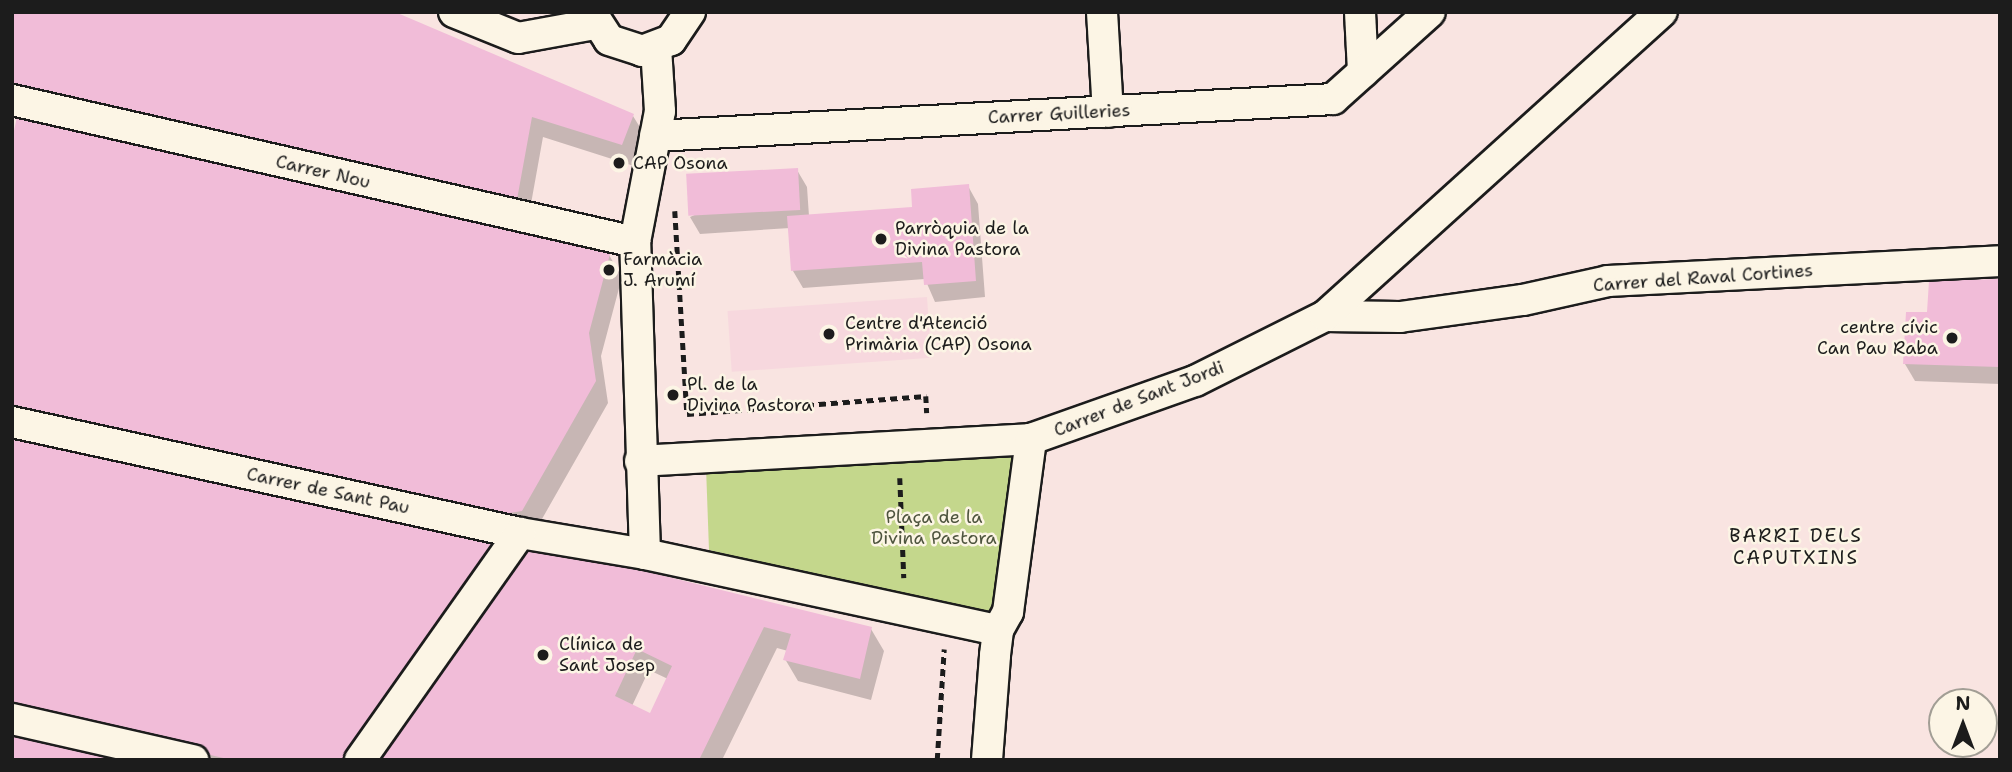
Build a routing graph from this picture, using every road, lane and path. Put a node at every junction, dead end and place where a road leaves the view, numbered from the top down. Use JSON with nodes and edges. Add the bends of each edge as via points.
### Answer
{"nodes":[{"id":1,"x":454,"y":12,"type":"edge"},
{"id":2,"x":690,"y":12,"type":"edge"},
{"id":3,"x":1102,"y":12,"type":"edge"},
{"id":4,"x":1360,"y":12,"type":"edge"},
{"id":5,"x":1430,"y":12,"type":"edge"},
{"id":6,"x":1661,"y":12,"type":"edge"},
{"id":7,"x":593,"y":18,"type":"edge"},
{"id":8,"x":656,"y":48,"type":"junction"},
{"id":9,"x":1363,"y":72,"type":"junction"},
{"id":10,"x":12,"y":100,"type":"edge"},
{"id":11,"x":1108,"y":112,"type":"junction"},
{"id":12,"x":655,"y":136,"type":"junction"},
{"id":13,"x":675,"y":209,"type":"dead end"},
{"id":14,"x":635,"y":242,"type":"junction"},
{"id":15,"x":2000,"y":261,"type":"edge"},
{"id":16,"x":1384,"y":263,"type":"junction"},
{"id":17,"x":1325,"y":316,"type":"junction"},
{"id":18,"x":1400,"y":317,"type":"junction"},
{"id":19,"x":926,"y":396,"type":"dead end"},
{"id":20,"x":12,"y":422,"type":"edge"},
{"id":21,"x":1031,"y":439,"type":"junction"},
{"id":22,"x":640,"y":461,"type":"junction"},
{"id":23,"x":910,"y":471,"type":"dead end"},
{"id":24,"x":520,"y":533,"type":"junction"},
{"id":25,"x":645,"y":554,"type":"junction"},
{"id":26,"x":904,"y":589,"type":"dead end"},
{"id":27,"x":999,"y":629,"type":"junction"},
{"id":28,"x":945,"y":642,"type":"dead end"},
{"id":29,"x":12,"y":719,"type":"edge"},
{"id":30,"x":193,"y":760,"type":"edge"},
{"id":31,"x":360,"y":760,"type":"edge"},
{"id":32,"x":937,"y":760,"type":"edge"},
{"id":33,"x":986,"y":760,"type":"edge"}],
"edges":[{"from":1,"to":7,"type":"street","via":[[517,38]]},
{"from":2,"to":8,"type":"street","via":[[677,35]]},
{"from":3,"to":11,"type":"street"},
{"from":4,"to":9,"type":"street"},
{"from":5,"to":9,"type":"street","name":"Carrer Guilleries"},
{"from":6,"to":16,"type":"street","name":"Carrer de Sant Jordi"},
{"from":7,"to":8,"type":"street","via":[[621,47]]},
{"from":8,"to":12,"type":"street","via":[[660,111]]},
{"from":9,"to":11,"type":"street","name":"Carrer Guilleries","via":[[1333,99]]},
{"from":10,"to":14,"type":"street","name":"Carrer Nou"},
{"from":11,"to":12,"type":"street","name":"Carrer Guilleries"},
{"from":12,"to":14,"type":"street"},
{"from":13,"to":19,"type":"path","via":[[687,414]]},
{"from":14,"to":22,"type":"street","via":[[642,361]]},
{"from":15,"to":18,"type":"street","name":"Carrer del Raval Cortines","via":[[1608,281],[1522,300]]},
{"from":16,"to":17,"type":"street","name":"Carrer de Sant Jordi"},
{"from":16,"to":18,"type":"street","via":[[1386,300]]},
{"from":17,"to":18,"type":"street","name":"Carrer del Raval Cortines"},
{"from":17,"to":21,"type":"street","name":"Carrer de Sant Jordi","via":[[1195,381]]},
{"from":20,"to":24,"type":"street","name":"Carrer de Sant Pau"},
{"from":21,"to":22,"type":"street"},
{"from":21,"to":27,"type":"street","via":[[1008,612]]},
{"from":22,"to":25,"type":"street"},
{"from":23,"to":26,"type":"path","via":[[899,471]]},
{"from":24,"to":25,"type":"street","name":"Carrer de Sant Pau"},
{"from":24,"to":31,"type":"street"},
{"from":25,"to":27,"type":"street"},
{"from":27,"to":33,"type":"street"},
{"from":28,"to":32,"type":"path"},
{"from":29,"to":30,"type":"street"}]}
